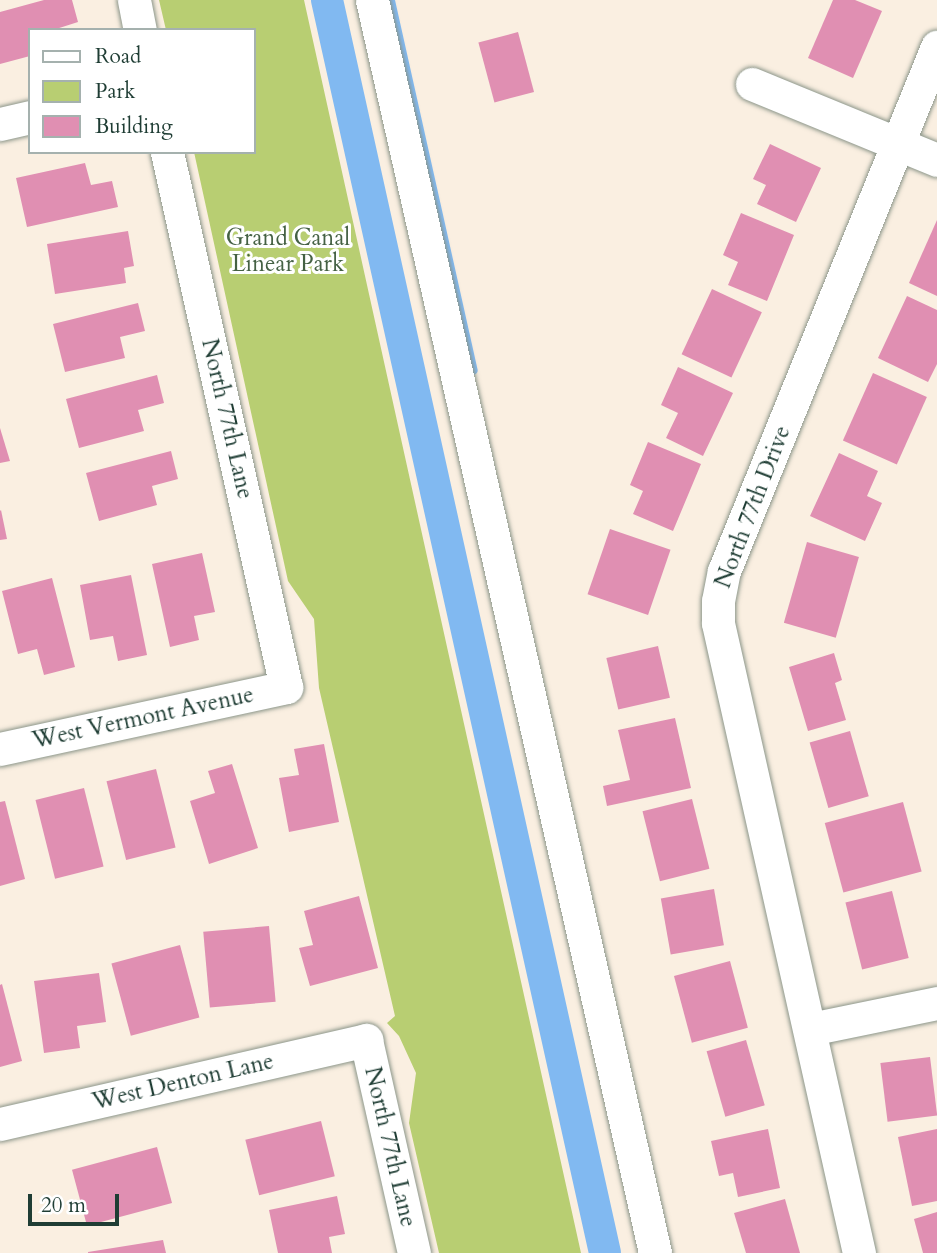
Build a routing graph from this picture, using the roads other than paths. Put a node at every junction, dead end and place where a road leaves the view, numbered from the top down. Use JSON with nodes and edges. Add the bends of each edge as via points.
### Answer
{"nodes":[{"id":1,"x":134,"y":0,"type":"edge"},
{"id":2,"x":372,"y":0,"type":"edge"},
{"id":3,"x":140,"y":28,"type":"edge"},
{"id":4,"x":937,"y":47,"type":"edge"},
{"id":5,"x":752,"y":84,"type":"dead end"},
{"id":6,"x":28,"y":117,"type":"edge"},
{"id":7,"x":0,"y":124,"type":"edge"},
{"id":8,"x":898,"y":142,"type":"junction"},
{"id":9,"x":167,"y":154,"type":"edge"},
{"id":10,"x":937,"y":160,"type":"edge"},
{"id":11,"x":286,"y":687,"type":"joint"},
{"id":12,"x":0,"y":749,"type":"edge"},
{"id":13,"x":937,"y":1003,"type":"edge"},
{"id":14,"x":810,"y":1028,"type":"junction"},
{"id":15,"x":366,"y":1040,"type":"joint"},
{"id":16,"x":0,"y":1124,"type":"edge"},
{"id":17,"x":414,"y":1253,"type":"edge"},
{"id":18,"x":655,"y":1253,"type":"edge"},
{"id":19,"x":859,"y":1253,"type":"edge"}],
"edges":[{"from":1,"to":3,"type":"street"},
{"from":2,"to":18,"type":"street"},
{"from":4,"to":8,"type":"street","name":"North 77th Drive"},
{"from":5,"to":8,"type":"street"},
{"from":6,"to":7,"type":"street"},
{"from":8,"to":10,"type":"street"},
{"from":8,"to":14,"type":"street","name":"North 77th Drive","via":[[724,572],[718,601],[718,623]]},
{"from":9,"to":11,"type":"street","name":"North 77th Lane"},
{"from":11,"to":12,"type":"street","name":"West Vermont Avenue"},
{"from":13,"to":14,"type":"street"},
{"from":14,"to":19,"type":"street"},
{"from":15,"to":16,"type":"street","name":"West Denton Lane"},
{"from":15,"to":17,"type":"street","name":"North 77th Lane"}]}
